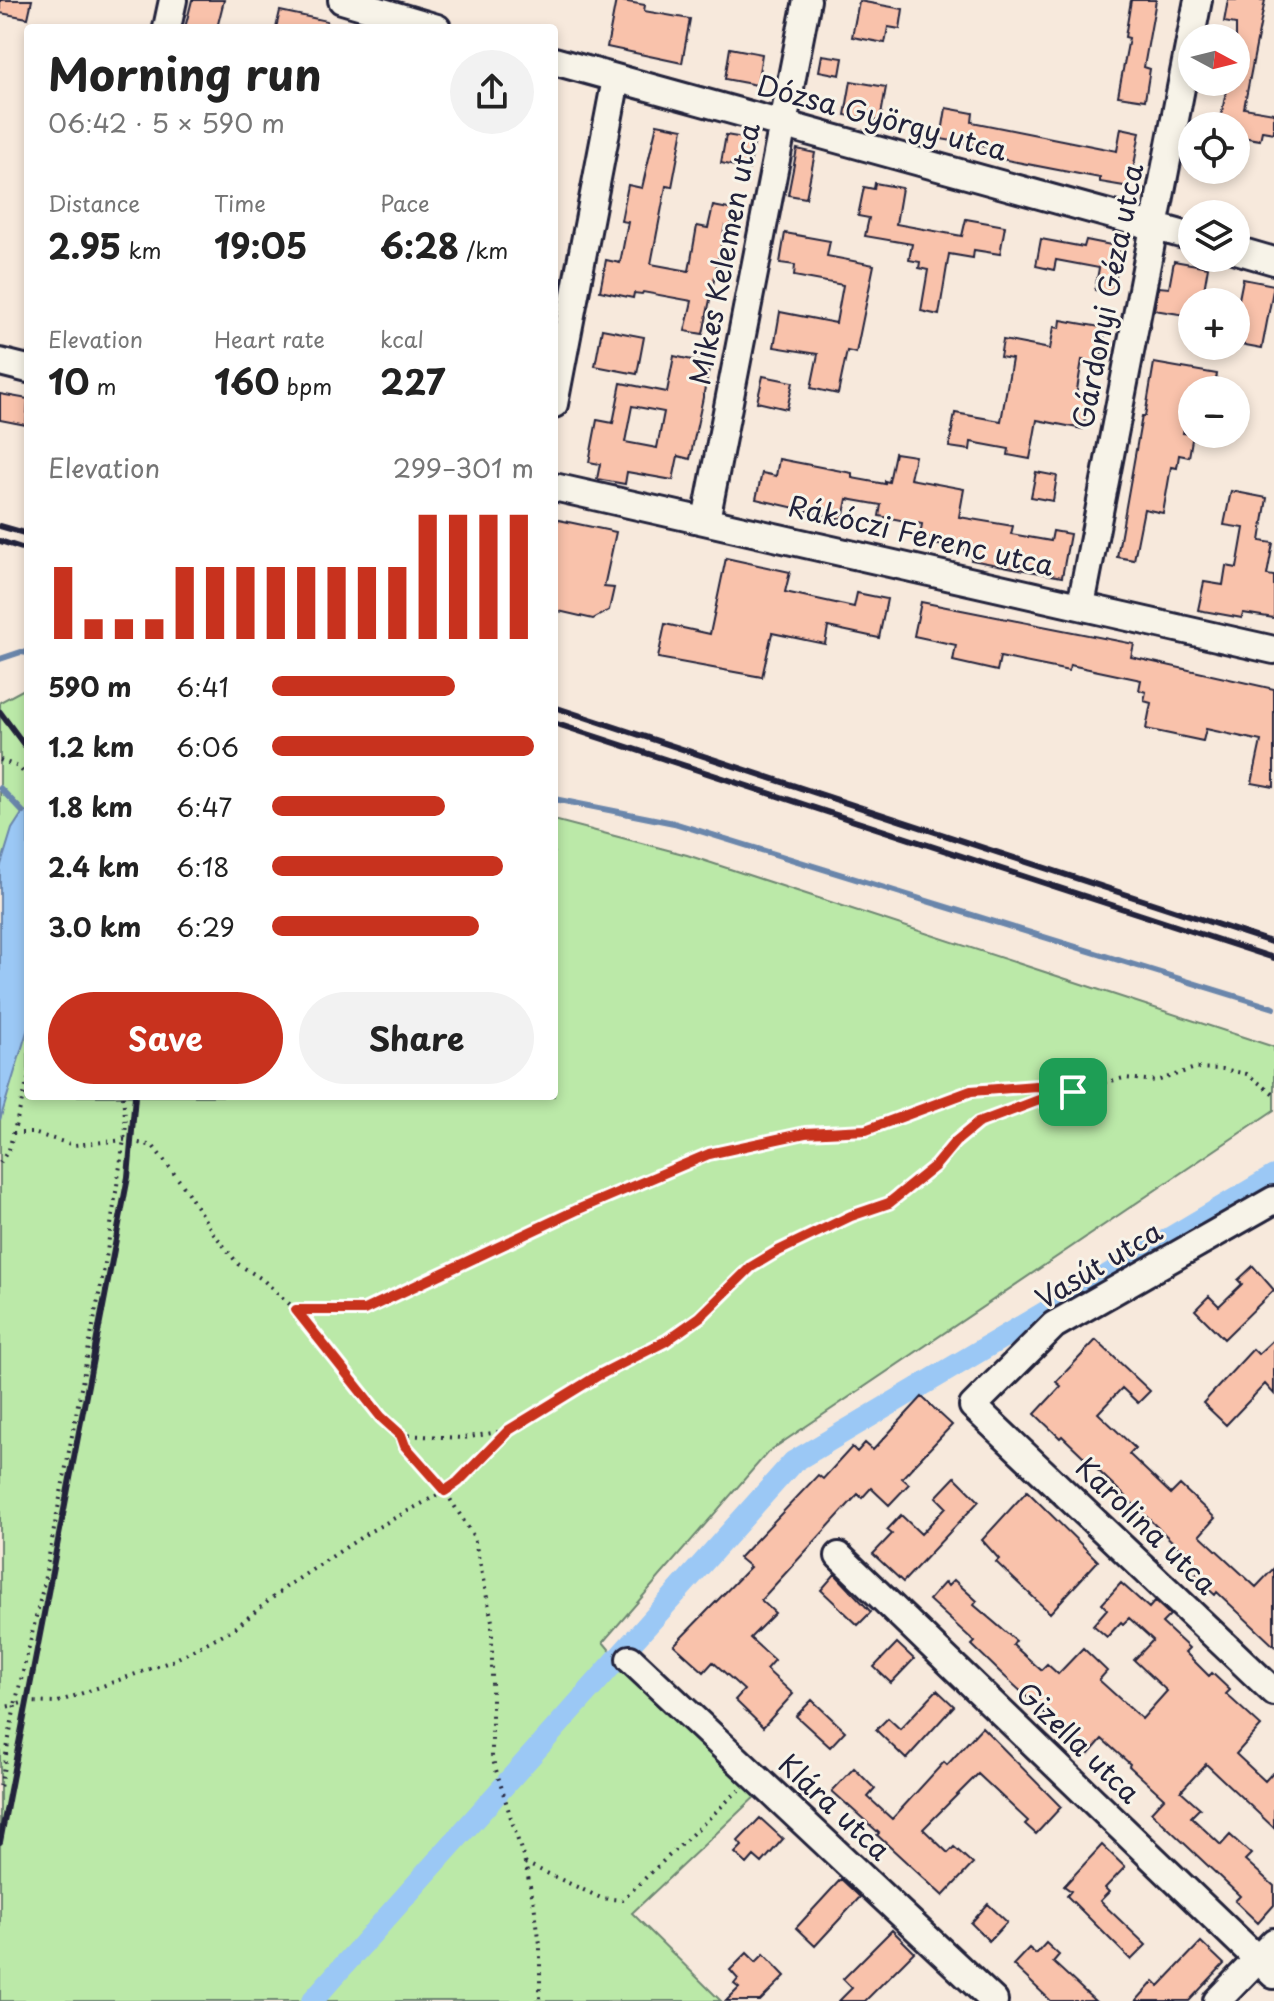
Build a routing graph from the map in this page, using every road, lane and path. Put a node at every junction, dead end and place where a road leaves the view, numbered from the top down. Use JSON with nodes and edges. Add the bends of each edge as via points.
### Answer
{"nodes":[{"id":1,"x":173,"y":0,"type":"edge"},
{"id":2,"x":342,"y":0,"type":"edge"},
{"id":3,"x":807,"y":0,"type":"edge"},
{"id":4,"x":1198,"y":0,"type":"edge"},
{"id":5,"x":410,"y":16,"type":"edge"},
{"id":6,"x":168,"y":24,"type":"edge"},
{"id":7,"x":558,"y":62,"type":"edge"},
{"id":8,"x":616,"y":79,"type":"junction"},
{"id":9,"x":783,"y":123,"type":"junction"},
{"id":10,"x":1155,"y":226,"type":"junction"},
{"id":11,"x":1178,"y":233,"type":"edge"},
{"id":12,"x":1250,"y":254,"type":"edge"},
{"id":13,"x":1274,"y":261,"type":"edge"},
{"id":14,"x":0,"y":362,"type":"edge"},
{"id":15,"x":24,"y":368,"type":"edge"},
{"id":16,"x":558,"y":383,"type":"edge"},
{"id":17,"x":558,"y":488,"type":"edge"},
{"id":18,"x":706,"y":520,"type":"junction"},
{"id":19,"x":1081,"y":605,"type":"junction"},
{"id":20,"x":1274,"y":650,"type":"edge"},
{"id":21,"x":0,"y":760,"type":"edge"},
{"id":22,"x":24,"y":773,"type":"edge"},
{"id":23,"x":1073,"y":1092,"type":"junction"},
{"id":24,"x":24,"y":1093,"type":"edge"},
{"id":25,"x":1274,"y":1094,"type":"edge"},
{"id":26,"x":123,"y":1100,"type":"edge"},
{"id":27,"x":13,"y":1133,"type":"junction"},
{"id":28,"x":124,"y":1140,"type":"junction"},
{"id":29,"x":0,"y":1163,"type":"edge"},
{"id":30,"x":1274,"y":1200,"type":"edge"},
{"id":31,"x":296,"y":1310,"type":"junction"},
{"id":32,"x":973,"y":1406,"type":"joint"},
{"id":33,"x":509,"y":1430,"type":"junction"},
{"id":34,"x":401,"y":1435,"type":"junction"},
{"id":35,"x":445,"y":1491,"type":"junction"},
{"id":36,"x":839,"y":1556,"type":"dead end"},
{"id":37,"x":630,"y":1659,"type":"dead end"},
{"id":38,"x":1274,"y":1692,"type":"edge"},
{"id":39,"x":15,"y":1705,"type":"junction"},
{"id":40,"x":0,"y":1708,"type":"edge"},
{"id":41,"x":753,"y":1774,"type":"junction"},
{"id":42,"x":0,"y":1788,"type":"edge"},
{"id":43,"x":525,"y":1863,"type":"junction"},
{"id":44,"x":1268,"y":1959,"type":"edge"},
{"id":45,"x":540,"y":2001,"type":"edge"},
{"id":46,"x":994,"y":2001,"type":"edge"},
{"id":47,"x":1217,"y":2001,"type":"edge"}],
"edges":[{"from":1,"to":6,"type":"street"},
{"from":2,"to":5,"type":"street"},
{"from":3,"to":9,"type":"street","name":"Mikes Kelemen utca"},
{"from":4,"to":10,"type":"street","name":"Gárdonyi Géza utca"},
{"from":7,"to":8,"type":"street","name":"Dózsa György utca"},
{"from":8,"to":9,"type":"street","name":"Dózsa György utca"},
{"from":8,"to":16,"type":"street"},
{"from":9,"to":10,"type":"street","name":"Dózsa György utca"},
{"from":9,"to":18,"type":"street","name":"Mikes Kelemen utca"},
{"from":10,"to":11,"type":"street","name":"Dózsa György utca"},
{"from":10,"to":19,"type":"street","name":"Gárdonyi Géza utca"},
{"from":12,"to":13,"type":"street"},
{"from":14,"to":15,"type":"street"},
{"from":17,"to":18,"type":"street","name":"Rákóczi Ferenc utca"},
{"from":18,"to":19,"type":"street","name":"Rákóczi Ferenc utca"},
{"from":19,"to":20,"type":"street","name":"Rákóczi Ferenc utca"},
{"from":21,"to":22,"type":"path"},
{"from":23,"to":25,"type":"path","via":[[1124,1078],[1157,1081],[1195,1068],[1247,1074]]},
{"from":23,"to":31,"type":"path","via":[[1036,1086],[971,1091],[866,1130],[805,1133],[709,1154],[364,1310]]},
{"from":23,"to":33,"type":"path","via":[[978,1123],[889,1203],[776,1252],[751,1267],[700,1317],[666,1341]]},
{"from":24,"to":27,"type":"path"},
{"from":26,"to":28,"type":"path"},
{"from":27,"to":28,"type":"path","via":[[74,1145]]},
{"from":27,"to":29,"type":"path"},
{"from":28,"to":31,"type":"path","via":[[153,1146],[238,1264]]},
{"from":28,"to":39,"type":"path","via":[[42,1592]]},
{"from":30,"to":32,"type":"street","name":"Vasút utca","via":[[1054,1325]]},
{"from":31,"to":34,"type":"path"},
{"from":32,"to":38,"type":"street","name":"Karolina utca"},
{"from":33,"to":34,"type":"path","via":[[464,1438]]},
{"from":33,"to":35,"type":"path"},
{"from":34,"to":35,"type":"path"},
{"from":35,"to":39,"type":"path","via":[[369,1532],[235,1628],[172,1661],[55,1703]]},
{"from":35,"to":43,"type":"path","via":[[474,1537],[492,1621],[492,1757]]},
{"from":36,"to":44,"type":"street","name":"Gizella utca"},
{"from":37,"to":41,"type":"street","name":"Klára utca"},
{"from":39,"to":40,"type":"path"},
{"from":39,"to":42,"type":"path"},
{"from":41,"to":43,"type":"path","via":[[622,1900],[601,1898]]},
{"from":41,"to":46,"type":"street","name":"Klára utca"},
{"from":43,"to":45,"type":"path","via":[[540,1944]]},
{"from":44,"to":47,"type":"street"}]}
